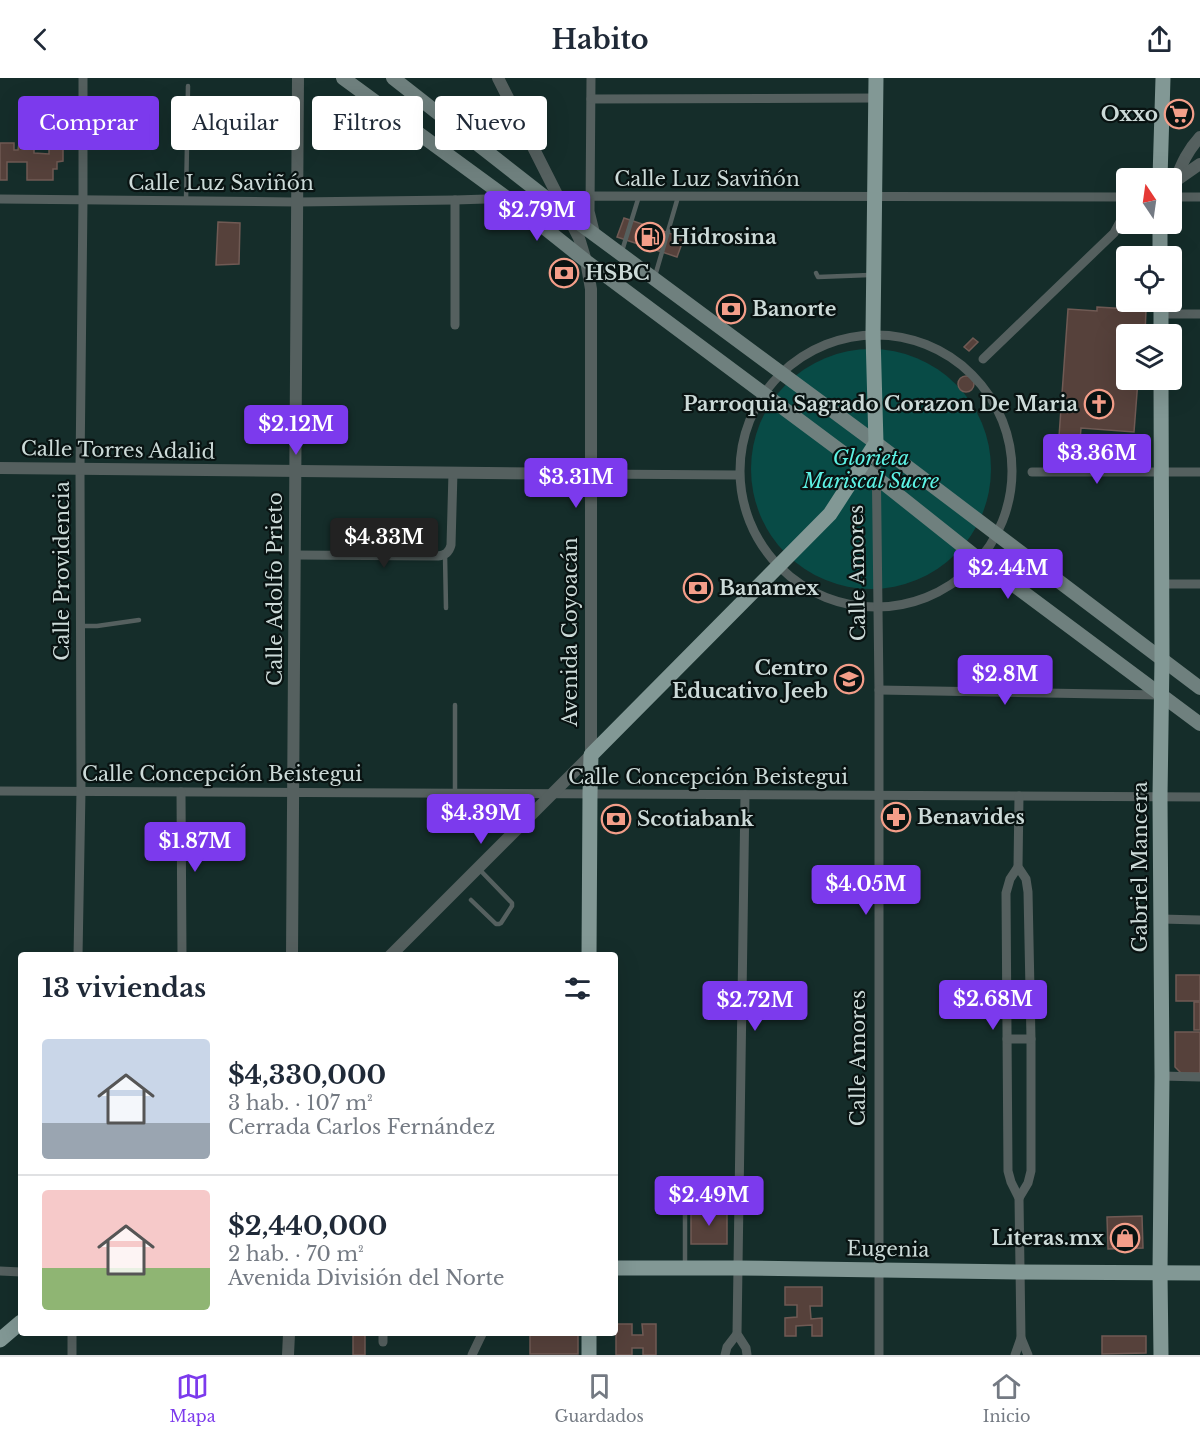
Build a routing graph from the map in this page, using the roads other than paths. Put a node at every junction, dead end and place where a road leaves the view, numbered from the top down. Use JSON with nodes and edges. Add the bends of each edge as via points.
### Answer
{"nodes":[{"id":1,"x":83,"y":78,"type":"edge"},
{"id":2,"x":298,"y":78,"type":"edge"},
{"id":3,"x":343,"y":78,"type":"edge"},
{"id":4,"x":393,"y":78,"type":"edge"},
{"id":5,"x":498,"y":78,"type":"edge"},
{"id":6,"x":591,"y":78,"type":"edge"},
{"id":7,"x":876,"y":78,"type":"edge"},
{"id":8,"x":1163,"y":78,"type":"edge"},
{"id":9,"x":188,"y":86,"type":"dead end"},
{"id":10,"x":298,"y":96,"type":"edge"},
{"id":11,"x":876,"y":98,"type":"junction"},
{"id":12,"x":591,"y":99,"type":"junction"},
{"id":13,"x":1200,"y":137,"type":"edge"},
{"id":14,"x":298,"y":150,"type":"edge"},
{"id":15,"x":1200,"y":165,"type":"edge"},
{"id":16,"x":1168,"y":168,"type":"edge"},
{"id":17,"x":1177,"y":168,"type":"edge"},
{"id":18,"x":1182,"y":174,"type":"edge"},
{"id":19,"x":590,"y":196,"type":"junction"},
{"id":20,"x":639,"y":196,"type":"junction"},
{"id":21,"x":678,"y":196,"type":"junction"},
{"id":22,"x":553,"y":197,"type":"junction"},
{"id":23,"x":875,"y":197,"type":"junction"},
{"id":24,"x":1116,"y":197,"type":"edge"},
{"id":25,"x":1182,"y":197,"type":"edge"},
{"id":26,"x":1200,"y":197,"type":"edge"},
{"id":27,"x":507,"y":198,"type":"junction"},
{"id":28,"x":0,"y":199,"type":"edge"},
{"id":29,"x":83,"y":200,"type":"junction"},
{"id":30,"x":455,"y":200,"type":"junction"},
{"id":31,"x":186,"y":201,"type":"junction"},
{"id":32,"x":297,"y":202,"type":"junction"},
{"id":33,"x":568,"y":215,"type":"junction"},
{"id":34,"x":1116,"y":229,"type":"edge"},
{"id":35,"x":596,"y":235,"type":"junction"},
{"id":36,"x":621,"y":254,"type":"junction"},
{"id":37,"x":586,"y":261,"type":"junction"},
{"id":38,"x":816,"y":273,"type":"dead end"},
{"id":39,"x":874,"y":274,"type":"junction"},
{"id":40,"x":654,"y":278,"type":"junction"},
{"id":41,"x":1182,"y":311,"type":"edge"},
{"id":42,"x":1200,"y":314,"type":"edge"},
{"id":43,"x":455,"y":325,"type":"dead end"},
{"id":44,"x":873,"y":335,"type":"junction"},
{"id":45,"x":983,"y":359,"type":"dead end"},
{"id":46,"x":782,"y":373,"type":"junction"},
{"id":47,"x":1161,"y":390,"type":"edge"},
{"id":48,"x":764,"y":394,"type":"junction"},
{"id":49,"x":876,"y":443,"type":"junction"},
{"id":50,"x":0,"y":468,"type":"edge"},
{"id":51,"x":861,"y":468,"type":"junction"},
{"id":52,"x":80,"y":469,"type":"junction"},
{"id":53,"x":295,"y":471,"type":"junction"},
{"id":54,"x":453,"y":472,"type":"junction"},
{"id":55,"x":1032,"y":472,"type":"dead end"},
{"id":56,"x":1162,"y":472,"type":"junction"},
{"id":57,"x":1200,"y":472,"type":"edge"},
{"id":58,"x":591,"y":474,"type":"junction"},
{"id":59,"x":739,"y":475,"type":"junction"},
{"id":60,"x":877,"y":478,"type":"junction"},
{"id":61,"x":998,"y":535,"type":"junction"},
{"id":62,"x":295,"y":555,"type":"junction"},
{"id":63,"x":445,"y":555,"type":"junction"},
{"id":64,"x":980,"y":560,"type":"junction"},
{"id":65,"x":778,"y":567,"type":"junction"},
{"id":66,"x":1162,"y":584,"type":"junction"},
{"id":67,"x":1200,"y":584,"type":"edge"},
{"id":68,"x":446,"y":608,"type":"dead end"},
{"id":69,"x":879,"y":608,"type":"junction"},
{"id":70,"x":139,"y":620,"type":"dead end"},
{"id":71,"x":80,"y":626,"type":"junction"},
{"id":72,"x":1162,"y":659,"type":"junction"},
{"id":73,"x":1200,"y":688,"type":"edge"},
{"id":74,"x":879,"y":690,"type":"junction"},
{"id":75,"x":1162,"y":695,"type":"junction"},
{"id":76,"x":455,"y":705,"type":"dead end"},
{"id":77,"x":1200,"y":724,"type":"edge"},
{"id":78,"x":591,"y":755,"type":"junction"},
{"id":79,"x":0,"y":791,"type":"edge"},
{"id":80,"x":81,"y":791,"type":"junction"},
{"id":81,"x":181,"y":792,"type":"junction"},
{"id":82,"x":293,"y":792,"type":"junction"},
{"id":83,"x":455,"y":793,"type":"junction"},
{"id":84,"x":553,"y":794,"type":"junction"},
{"id":85,"x":590,"y":794,"type":"junction"},
{"id":86,"x":745,"y":795,"type":"junction"},
{"id":87,"x":879,"y":796,"type":"junction"},
{"id":88,"x":1018,"y":796,"type":"junction"},
{"id":89,"x":1160,"y":797,"type":"junction"},
{"id":90,"x":1200,"y":797,"type":"edge"},
{"id":91,"x":1018,"y":867,"type":"junction"},
{"id":92,"x":479,"y":869,"type":"junction"},
{"id":93,"x":471,"y":900,"type":"dead end"},
{"id":94,"x":1161,"y":919,"type":"junction"},
{"id":95,"x":1200,"y":920,"type":"edge"},
{"id":96,"x":78,"y":952,"type":"edge"},
{"id":97,"x":182,"y":952,"type":"edge"},
{"id":98,"x":292,"y":952,"type":"edge"},
{"id":99,"x":394,"y":952,"type":"edge"},
{"id":100,"x":590,"y":952,"type":"edge"},
{"id":101,"x":1007,"y":1039,"type":"junction"},
{"id":102,"x":1031,"y":1039,"type":"junction"},
{"id":103,"x":1162,"y":1076,"type":"junction"},
{"id":104,"x":1200,"y":1077,"type":"edge"},
{"id":105,"x":1019,"y":1198,"type":"junction"},
{"id":106,"x":685,"y":1214,"type":"dead end"},
{"id":107,"x":618,"y":1268,"type":"edge"},
{"id":108,"x":686,"y":1268,"type":"junction"},
{"id":109,"x":738,"y":1268,"type":"junction"},
{"id":110,"x":879,"y":1269,"type":"junction"},
{"id":111,"x":0,"y":1271,"type":"edge"},
{"id":112,"x":18,"y":1272,"type":"edge"},
{"id":113,"x":1020,"y":1272,"type":"junction"},
{"id":114,"x":1160,"y":1272,"type":"junction"},
{"id":115,"x":1200,"y":1273,"type":"edge"},
{"id":116,"x":18,"y":1325,"type":"edge"},
{"id":117,"x":737,"y":1334,"type":"junction"},
{"id":118,"x":72,"y":1336,"type":"edge"},
{"id":119,"x":289,"y":1336,"type":"edge"},
{"id":120,"x":481,"y":1336,"type":"edge"},
{"id":121,"x":589,"y":1336,"type":"edge"},
{"id":122,"x":1021,"y":1338,"type":"junction"},
{"id":123,"x":0,"y":1340,"type":"edge"},
{"id":124,"x":72,"y":1355,"type":"edge"},
{"id":125,"x":288,"y":1355,"type":"edge"},
{"id":126,"x":472,"y":1355,"type":"edge"},
{"id":127,"x":589,"y":1355,"type":"edge"},
{"id":128,"x":725,"y":1355,"type":"edge"},
{"id":129,"x":747,"y":1355,"type":"edge"},
{"id":130,"x":879,"y":1355,"type":"edge"},
{"id":131,"x":1015,"y":1355,"type":"edge"},
{"id":132,"x":1028,"y":1355,"type":"edge"},
{"id":133,"x":1161,"y":1355,"type":"edge"}],
"edges":[{"from":1,"to":29,"type":"street","name":"Calle Providencia"},
{"from":2,"to":10,"type":"street","name":"Calle Adolfo Prieto"},
{"from":3,"to":27,"type":"main road"},
{"from":4,"to":22,"type":"main road"},
{"from":5,"to":22,"type":"street"},
{"from":6,"to":12,"type":"street"},
{"from":7,"to":11,"type":"main road","name":"Calle Amores"},
{"from":8,"to":16,"type":"main road"},
{"from":9,"to":31,"type":"lane"},
{"from":11,"to":12,"type":"street"},
{"from":11,"to":23,"type":"main road","name":"Calle Amores"},
{"from":12,"to":19,"type":"street"},
{"from":13,"to":17,"type":"street"},
{"from":14,"to":32,"type":"street","name":"Calle Adolfo Prieto"},
{"from":15,"to":18,"type":"street"},
{"from":19,"to":20,"type":"street","name":"Calle Luz Saviñón"},
{"from":19,"to":22,"type":"street","name":"Calle Luz Saviñón"},
{"from":19,"to":33,"type":"street","via":[[583,208]]},
{"from":19,"to":35,"type":"street"},
{"from":20,"to":21,"type":"street","name":"Calle Luz Saviñón"},
{"from":20,"to":36,"type":"lane"},
{"from":21,"to":23,"type":"street","name":"Calle Luz Saviñón"},
{"from":21,"to":40,"type":"lane"},
{"from":22,"to":27,"type":"street","name":"Calle Luz Saviñón"},
{"from":22,"to":33,"type":"main road"},
{"from":23,"to":24,"type":"street","name":"Calle Luz Saviñón"},
{"from":23,"to":39,"type":"main road","name":"Calle Amores"},
{"from":25,"to":26,"type":"street"},
{"from":27,"to":30,"type":"street","name":"Calle Luz Saviñón"},
{"from":27,"to":37,"type":"main road"},
{"from":28,"to":29,"type":"street","name":"Calle Luz Saviñón"},
{"from":29,"to":31,"type":"street","name":"Calle Luz Saviñón"},
{"from":29,"to":52,"type":"street","name":"Calle Providencia"},
{"from":30,"to":32,"type":"street","name":"Calle Luz Saviñón"},
{"from":30,"to":43,"type":"street"},
{"from":31,"to":32,"type":"street","name":"Calle Luz Saviñón"},
{"from":32,"to":53,"type":"street","name":"Calle Adolfo Prieto"},
{"from":33,"to":35,"type":"main road"},
{"from":33,"to":37,"type":"street","name":"Avenida Coyoacán"},
{"from":34,"to":45,"type":"street"},
{"from":35,"to":36,"type":"main road"},
{"from":36,"to":40,"type":"main road"},
{"from":37,"to":48,"type":"main road"},
{"from":37,"to":58,"type":"street","name":"Avenida Coyoacán","via":[[591,289]]},
{"from":38,"to":39,"type":"lane","via":[[818,277]]},
{"from":39,"to":44,"type":"main road","name":"Calle Amores"},
{"from":40,"to":46,"type":"main road"},
{"from":41,"to":42,"type":"street"},
{"from":44,"to":46,"type":"street","via":[[825,345]]},
{"from":44,"to":49,"type":"main road","name":"Calle Amores"},
{"from":44,"to":61,"type":"street","via":[[903,337],[933,346],[959,362],[985,388],[1003,418],[1014,471],[1010,504]]},
{"from":46,"to":48,"type":"street"},
{"from":46,"to":49,"type":"main road"},
{"from":47,"to":56,"type":"main road","name":"Gabriel Mancera"},
{"from":48,"to":51,"type":"main road"},
{"from":48,"to":59,"type":"street","via":[[750,420]]},
{"from":49,"to":51,"type":"main road"},
{"from":49,"to":60,"type":"street","name":"Calle Amores"},
{"from":49,"to":61,"type":"main road"},
{"from":50,"to":52,"type":"street","name":"Calle Torres Adalid"},
{"from":51,"to":60,"type":"main road"},
{"from":51,"to":65,"type":"main road","via":[[830,514]]},
{"from":52,"to":53,"type":"street","name":"Calle Torres Adalid"},
{"from":52,"to":71,"type":"street","name":"Calle Providencia"},
{"from":53,"to":54,"type":"street","name":"Calle Torres Adalid"},
{"from":53,"to":62,"type":"street","name":"Calle Adolfo Prieto"},
{"from":54,"to":58,"type":"street","name":"Calle Torres Adalid"},
{"from":54,"to":63,"type":"street","via":[[451,545]]},
{"from":55,"to":56,"type":"street"},
{"from":56,"to":57,"type":"street"},
{"from":56,"to":66,"type":"main road","name":"Gabriel Mancera"},
{"from":58,"to":59,"type":"street","name":"Calle Torres Adalid"},
{"from":58,"to":78,"type":"street","name":"Avenida Coyoacán"},
{"from":59,"to":65,"type":"street","via":[[746,514],[759,542]]},
{"from":60,"to":64,"type":"main road"},
{"from":60,"to":69,"type":"street","name":"Calle Amores"},
{"from":61,"to":64,"type":"street"},
{"from":61,"to":72,"type":"main road"},
{"from":62,"to":63,"type":"street"},
{"from":62,"to":82,"type":"street","name":"Calle Adolfo Prieto"},
{"from":63,"to":68,"type":"lane"},
{"from":64,"to":69,"type":"street","via":[[964,576],[933,595]]},
{"from":64,"to":75,"type":"main road"},
{"from":65,"to":69,"type":"street","via":[[822,597]]},
{"from":65,"to":78,"type":"main road"},
{"from":66,"to":67,"type":"street"},
{"from":66,"to":72,"type":"main road","name":"Gabriel Mancera"},
{"from":69,"to":74,"type":"street","name":"Calle Amores"},
{"from":70,"to":71,"type":"lane"},
{"from":71,"to":80,"type":"street","name":"Calle Providencia"},
{"from":72,"to":73,"type":"main road"},
{"from":72,"to":75,"type":"main road","name":"Gabriel Mancera"},
{"from":74,"to":75,"type":"street"},
{"from":74,"to":87,"type":"street","name":"Calle Amores"},
{"from":75,"to":77,"type":"main road"},
{"from":75,"to":89,"type":"main road","name":"Gabriel Mancera"},
{"from":76,"to":83,"type":"lane"},
{"from":78,"to":84,"type":"street"},
{"from":78,"to":85,"type":"main road","name":"Avenida Coyoacán"},
{"from":79,"to":80,"type":"street","name":"Calle Concepción Beistegui"},
{"from":80,"to":81,"type":"street","name":"Calle Concepción Beistegui"},
{"from":80,"to":96,"type":"street","name":"Calle Providencia"},
{"from":81,"to":82,"type":"street","name":"Calle Concepción Beistegui"},
{"from":81,"to":97,"type":"street"},
{"from":82,"to":83,"type":"street","name":"Calle Concepción Beistegui"},
{"from":82,"to":98,"type":"street","name":"Calle Adolfo Prieto"},
{"from":83,"to":84,"type":"street","name":"Calle Concepción Beistegui"},
{"from":84,"to":85,"type":"street","name":"Calle Concepción Beistegui"},
{"from":84,"to":92,"type":"street"},
{"from":85,"to":86,"type":"street","name":"Calle Concepción Beistegui"},
{"from":85,"to":100,"type":"main road","name":"Avenida Coyoacán"},
{"from":86,"to":87,"type":"street","name":"Calle Concepción Beistegui"},
{"from":86,"to":109,"type":"street"},
{"from":87,"to":88,"type":"street","name":"Calle Concepción Beistegui"},
{"from":87,"to":110,"type":"street","name":"Calle Amores"},
{"from":88,"to":89,"type":"street","name":"Calle Concepción Beistegui"},
{"from":88,"to":91,"type":"street"},
{"from":89,"to":90,"type":"street","name":"Calle Concepción Beistegui"},
{"from":89,"to":94,"type":"main road","name":"Gabriel Mancera"},
{"from":91,"to":101,"type":"street","via":[[1006,893]]},
{"from":91,"to":102,"type":"street","via":[[1028,892]]},
{"from":92,"to":93,"type":"lane","via":[[512,906],[496,924]]},
{"from":92,"to":99,"type":"street"},
{"from":94,"to":95,"type":"street"},
{"from":94,"to":103,"type":"main road","name":"Gabriel Mancera"},
{"from":101,"to":102,"type":"street"},
{"from":101,"to":105,"type":"street","via":[[1008,1171]]},
{"from":102,"to":105,"type":"street","via":[[1031,1171]]},
{"from":103,"to":104,"type":"street"},
{"from":103,"to":114,"type":"main road","name":"Gabriel Mancera"},
{"from":105,"to":113,"type":"street"},
{"from":106,"to":108,"type":"lane"},
{"from":107,"to":108,"type":"main road","name":"Eugenia"},
{"from":108,"to":109,"type":"main road","name":"Eugenia"},
{"from":109,"to":110,"type":"main road","name":"Eugenia"},
{"from":109,"to":117,"type":"street"},
{"from":110,"to":113,"type":"main road","name":"Eugenia"},
{"from":110,"to":130,"type":"street","name":"Calle Amores"},
{"from":111,"to":112,"type":"street"},
{"from":113,"to":114,"type":"main road","name":"Eugenia"},
{"from":113,"to":122,"type":"street"},
{"from":114,"to":115,"type":"main road","name":"Eugenia"},
{"from":114,"to":133,"type":"main road","name":"Gabriel Mancera"},
{"from":116,"to":123,"type":"main road"},
{"from":117,"to":128,"type":"street"},
{"from":117,"to":129,"type":"street"},
{"from":118,"to":124,"type":"street"},
{"from":119,"to":125,"type":"street"},
{"from":120,"to":126,"type":"street"},
{"from":121,"to":127,"type":"main road"},
{"from":122,"to":131,"type":"street"},
{"from":122,"to":132,"type":"street"}]}
